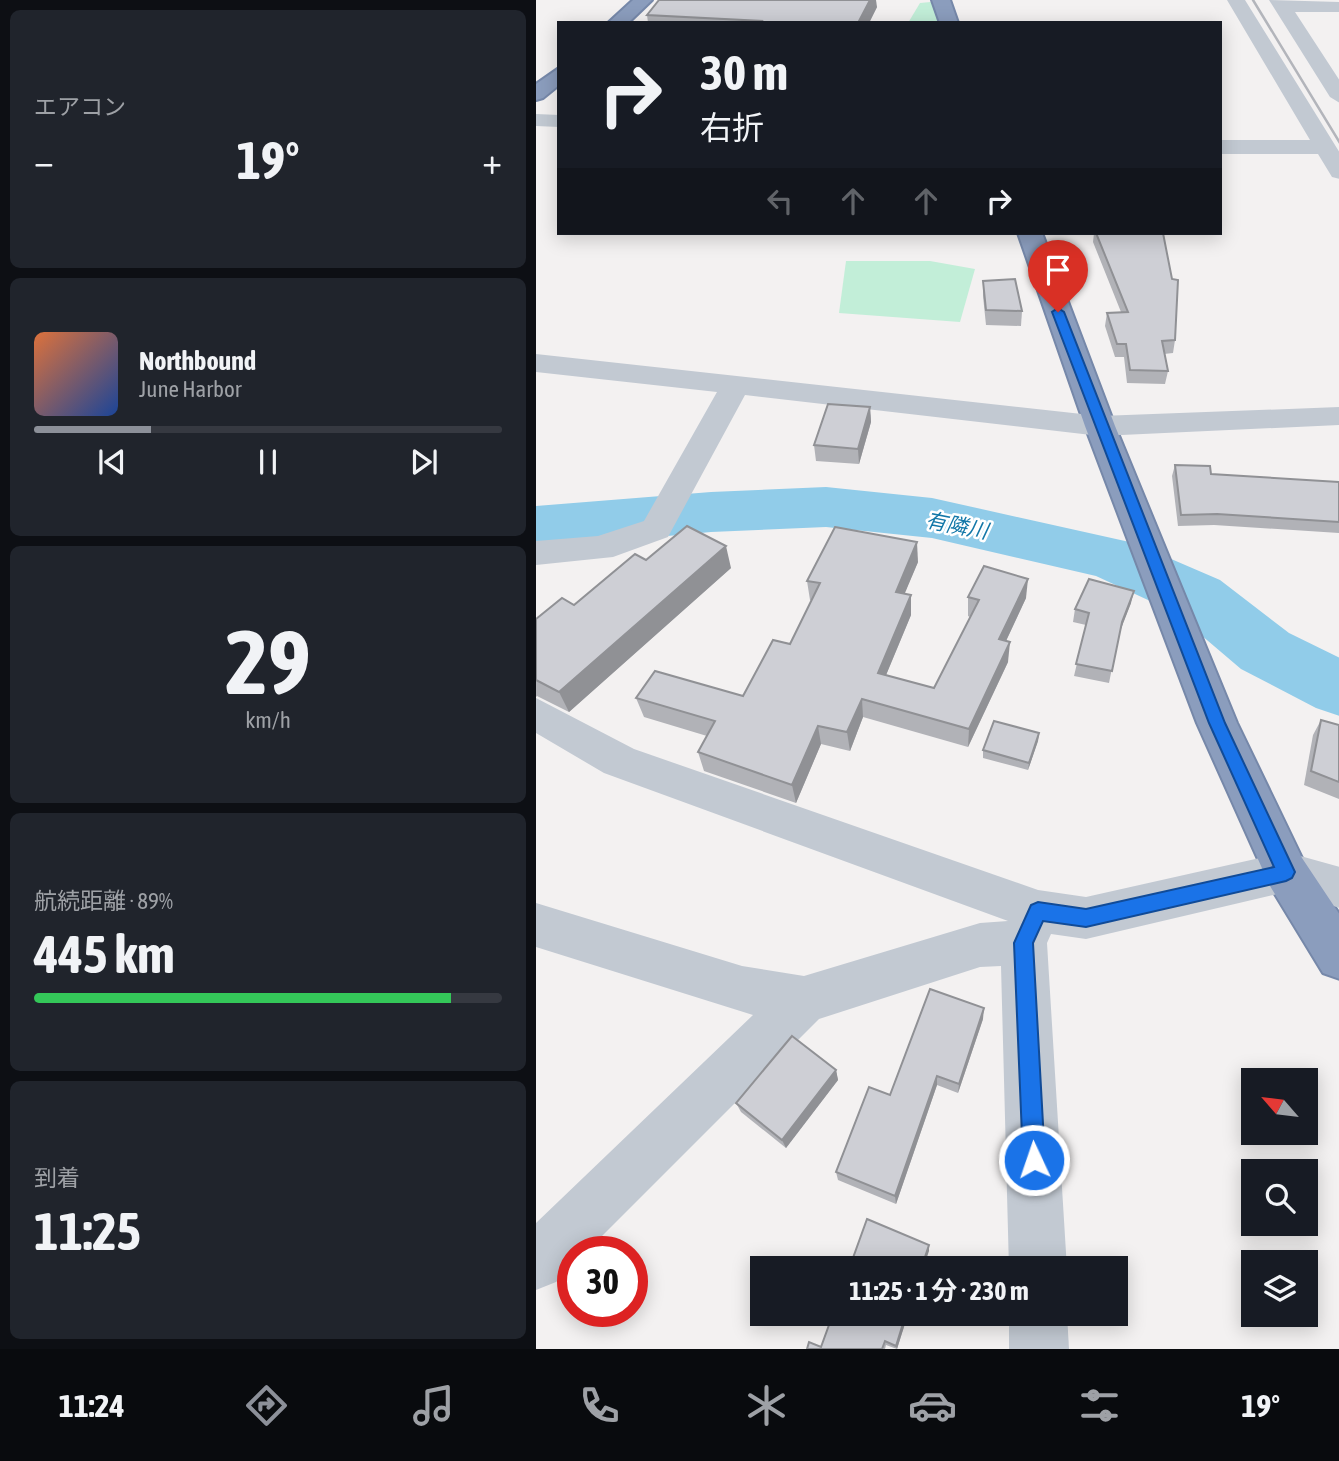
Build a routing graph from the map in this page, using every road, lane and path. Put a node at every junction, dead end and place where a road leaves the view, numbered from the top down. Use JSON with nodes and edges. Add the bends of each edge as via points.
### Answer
{"nodes":[{"id":1,"x":643,"y":0,"type":"edge"},
{"id":2,"x":941,"y":0,"type":"edge"},
{"id":3,"x":1236,"y":0,"type":"edge"},
{"id":4,"x":1280,"y":3,"type":"edge"},
{"id":5,"x":1339,"y":7,"type":"edge"},
{"id":6,"x":619,"y":21,"type":"edge"},
{"id":7,"x":948,"y":21,"type":"edge"},
{"id":8,"x":557,"y":76,"type":"edge"},
{"id":9,"x":536,"y":94,"type":"edge"},
{"id":10,"x":1339,"y":96,"type":"edge"},
{"id":11,"x":536,"y":120,"type":"edge"},
{"id":12,"x":557,"y":121,"type":"edge"},
{"id":13,"x":1222,"y":147,"type":"edge"},
{"id":14,"x":1325,"y":147,"type":"junction"},
{"id":15,"x":1339,"y":172,"type":"edge"},
{"id":16,"x":1031,"y":235,"type":"edge"},
{"id":17,"x":536,"y":363,"type":"edge"},
{"id":18,"x":736,"y":385,"type":"junction"},
{"id":19,"x":1339,"y":416,"type":"edge"},
{"id":20,"x":1100,"y":426,"type":"junction"},
{"id":21,"x":536,"y":553,"type":"edge"},
{"id":22,"x":536,"y":714,"type":"edge"},
{"id":23,"x":1286,"y":872,"type":"junction"},
{"id":24,"x":1339,"y":888,"type":"edge"},
{"id":25,"x":536,"y":925,"type":"edge"},
{"id":26,"x":1031,"y":927,"type":"junction"},
{"id":27,"x":1339,"y":957,"type":"edge"},
{"id":28,"x":804,"y":1000,"type":"junction"},
{"id":29,"x":1038,"y":1256,"type":"edge"},
{"id":30,"x":536,"y":1262,"type":"edge"},
{"id":31,"x":1038,"y":1326,"type":"edge"},
{"id":32,"x":1039,"y":1349,"type":"edge"}],
"edges":[{"from":1,"to":6,"type":"highway"},
{"from":2,"to":7,"type":"highway"},
{"from":3,"to":14,"type":"street"},
{"from":4,"to":5,"type":"street"},
{"from":4,"to":10,"type":"street"},
{"from":8,"to":9,"type":"highway"},
{"from":11,"to":12,"type":"street"},
{"from":13,"to":14,"type":"street"},
{"from":14,"to":15,"type":"street"},
{"from":16,"to":20,"type":"highway"},
{"from":17,"to":18,"type":"street"},
{"from":18,"to":20,"type":"street"},
{"from":18,"to":21,"type":"street","via":[[656,529],[634,541],[610,546]]},
{"from":19,"to":20,"type":"street"},
{"from":20,"to":23,"type":"highway","via":[[1217,723]]},
{"from":22,"to":26,"type":"street","via":[[619,761]]},
{"from":23,"to":24,"type":"street"},
{"from":23,"to":26,"type":"street"},
{"from":23,"to":27,"type":"highway"},
{"from":25,"to":28,"type":"street","via":[[742,990]]},
{"from":26,"to":28,"type":"street"},
{"from":26,"to":29,"type":"street"},
{"from":28,"to":30,"type":"street"},
{"from":31,"to":32,"type":"street"}]}
